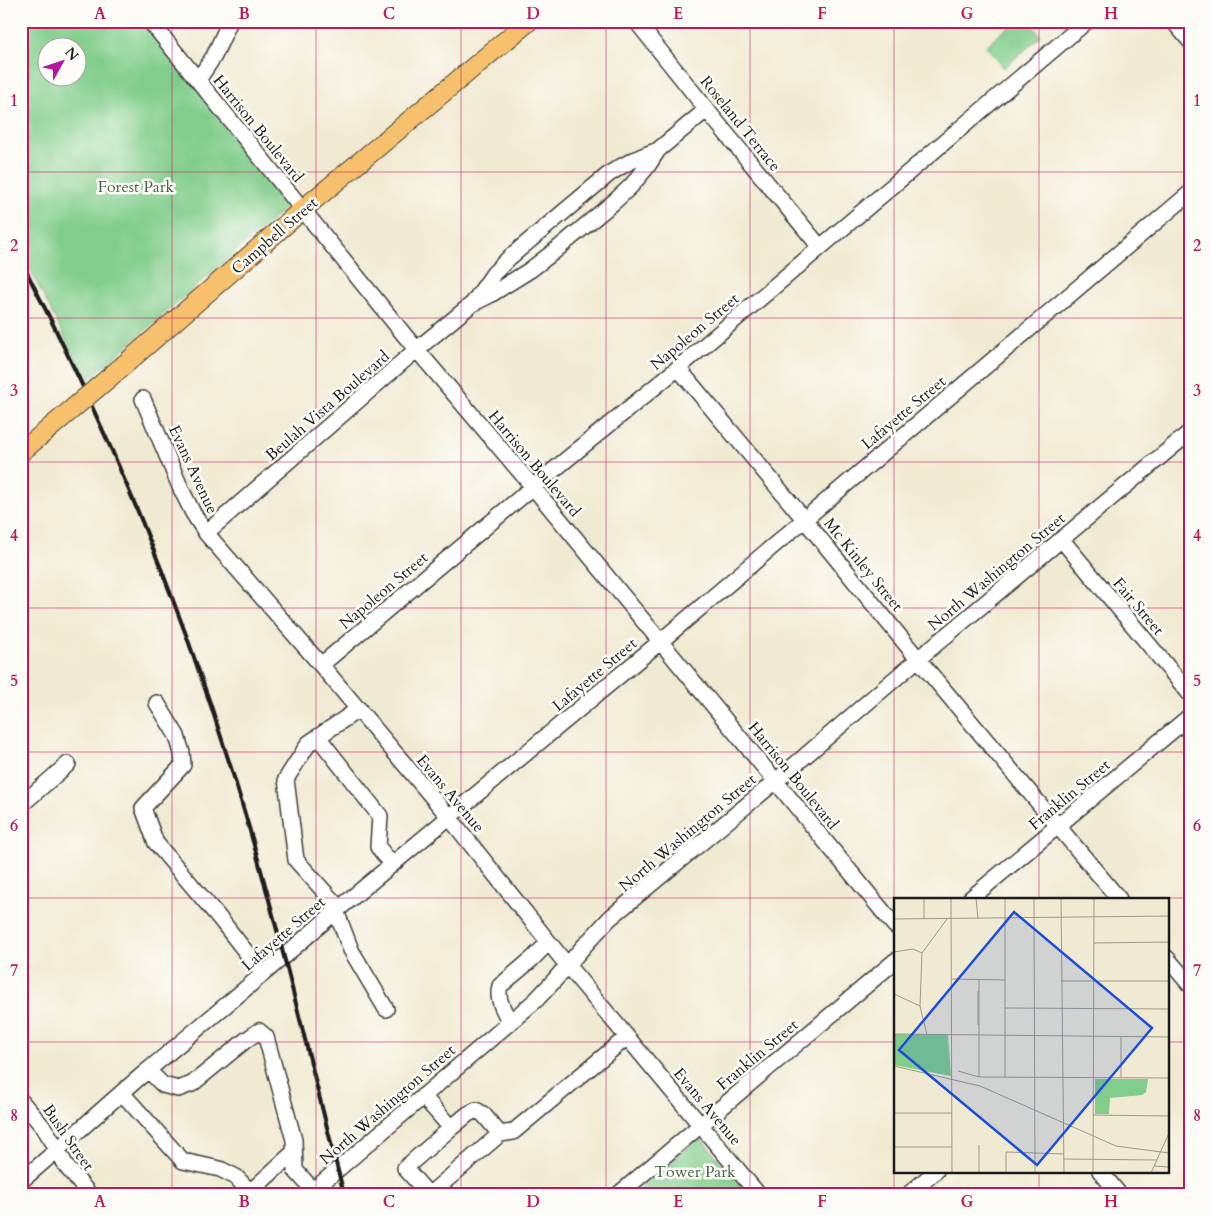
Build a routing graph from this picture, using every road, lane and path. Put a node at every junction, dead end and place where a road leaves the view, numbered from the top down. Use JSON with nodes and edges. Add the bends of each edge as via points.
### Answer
{"nodes":[{"id":1,"x":150,"y":21,"type":"edge"},
{"id":2,"x":230,"y":21,"type":"edge"},
{"id":3,"x":530,"y":21,"type":"edge"},
{"id":4,"x":636,"y":21,"type":"edge"},
{"id":5,"x":1087,"y":21,"type":"edge"},
{"id":6,"x":1172,"y":21,"type":"edge"},
{"id":7,"x":1190,"y":41,"type":"edge"},
{"id":8,"x":198,"y":80,"type":"junction"},
{"id":9,"x":706,"y":110,"type":"junction"},
{"id":10,"x":658,"y":150,"type":"junction"},
{"id":11,"x":1190,"y":193,"type":"edge"},
{"id":12,"x":302,"y":210,"type":"junction"},
{"id":13,"x":820,"y":247,"type":"junction"},
{"id":14,"x":472,"y":304,"type":"junction"},
{"id":15,"x":416,"y":350,"type":"junction"},
{"id":16,"x":678,"y":368,"type":"junction"},
{"id":17,"x":143,"y":399,"type":"dead end"},
{"id":18,"x":1190,"y":432,"type":"edge"},
{"id":19,"x":21,"y":452,"type":"edge"},
{"id":20,"x":533,"y":487,"type":"junction"},
{"id":21,"x":804,"y":519,"type":"junction"},
{"id":22,"x":206,"y":533,"type":"junction"},
{"id":23,"x":1062,"y":540,"type":"junction"},
{"id":24,"x":661,"y":642,"type":"junction"},
{"id":25,"x":918,"y":659,"type":"junction"},
{"id":26,"x":321,"y":665,"type":"junction"},
{"id":27,"x":1190,"y":694,"type":"edge"},
{"id":28,"x":157,"y":703,"type":"dead end"},
{"id":29,"x":358,"y":709,"type":"junction"},
{"id":30,"x":1190,"y":716,"type":"edge"},
{"id":31,"x":318,"y":737,"type":"junction"},
{"id":32,"x":68,"y":764,"type":"dead end"},
{"id":33,"x":776,"y":781,"type":"junction"},
{"id":34,"x":21,"y":805,"type":"edge"},
{"id":35,"x":448,"y":817,"type":"junction"},
{"id":36,"x":1058,"y":826,"type":"junction"},
{"id":37,"x":392,"y":864,"type":"junction"},
{"id":38,"x":971,"y":898,"type":"edge"},
{"id":39,"x":1118,"y":898,"type":"edge"},
{"id":40,"x":337,"y":910,"type":"junction"},
{"id":41,"x":894,"y":925,"type":"edge"},
{"id":42,"x":549,"y":942,"type":"junction"},
{"id":43,"x":1168,"y":959,"type":"edge"},
{"id":44,"x":894,"y":962,"type":"edge"},
{"id":45,"x":567,"y":965,"type":"junction"},
{"id":46,"x":263,"y":974,"type":"junction"},
{"id":47,"x":1190,"y":985,"type":"edge"},
{"id":48,"x":386,"y":1009,"type":"dead end"},
{"id":49,"x":510,"y":1022,"type":"junction"},
{"id":50,"x":627,"y":1037,"type":"junction"},
{"id":51,"x":148,"y":1070,"type":"junction"},
{"id":52,"x":122,"y":1093,"type":"junction"},
{"id":53,"x":423,"y":1096,"type":"junction"},
{"id":54,"x":21,"y":1102,"type":"edge"},
{"id":55,"x":700,"y":1125,"type":"junction"},
{"id":56,"x":451,"y":1128,"type":"junction"},
{"id":57,"x":500,"y":1134,"type":"junction"},
{"id":58,"x":58,"y":1150,"type":"junction"},
{"id":59,"x":294,"y":1152,"type":"junction"},
{"id":60,"x":935,"y":1172,"type":"edge"},
{"id":61,"x":1101,"y":1172,"type":"edge"},
{"id":62,"x":21,"y":1181,"type":"edge"},
{"id":63,"x":311,"y":1192,"type":"edge"},
{"id":64,"x":251,"y":1193,"type":"edge"},
{"id":65,"x":89,"y":1194,"type":"edge"},
{"id":66,"x":429,"y":1194,"type":"edge"},
{"id":67,"x":619,"y":1194,"type":"edge"},
{"id":68,"x":758,"y":1194,"type":"edge"},
{"id":69,"x":909,"y":1194,"type":"edge"},
{"id":70,"x":1119,"y":1194,"type":"edge"}],
"edges":[{"from":1,"to":8,"type":"street","name":"Harrison Boulevard"},
{"from":2,"to":8,"type":"street","via":[[214,56]]},
{"from":3,"to":12,"type":"main road","name":"Campbell Street"},
{"from":4,"to":9,"type":"street","name":"Roseland Terrace"},
{"from":5,"to":13,"type":"street","name":"Napoleon Street"},
{"from":6,"to":7,"type":"street"},
{"from":8,"to":12,"type":"street","name":"Harrison Boulevard"},
{"from":9,"to":10,"type":"street","name":"Beulah Vista Boulevard"},
{"from":9,"to":13,"type":"street","name":"Roseland Terrace"},
{"from":10,"to":14,"type":"street","name":"Beulah Vista Boulevard","via":[[615,202],[530,270]]},
{"from":10,"to":14,"type":"street","name":"Beulah Vista Boulevard","via":[[638,157],[609,174],[494,272]]},
{"from":11,"to":21,"type":"street","name":"Lafayette Street"},
{"from":12,"to":15,"type":"street","name":"Harrison Boulevard"},
{"from":12,"to":19,"type":"main road","name":"Campbell Street","bridge":true},
{"from":13,"to":16,"type":"street","name":"Napoleon Street"},
{"from":14,"to":15,"type":"street","name":"Beulah Vista Boulevard"},
{"from":15,"to":20,"type":"street","name":"Harrison Boulevard"},
{"from":15,"to":22,"type":"street","name":"Beulah Vista Boulevard"},
{"from":16,"to":20,"type":"street","name":"Napoleon Street"},
{"from":16,"to":21,"type":"street","name":"Mc Kinley Street"},
{"from":17,"to":22,"type":"street","name":"Evans Avenue","via":[[181,489]]},
{"from":18,"to":23,"type":"street","name":"North Washington Street"},
{"from":20,"to":24,"type":"street","name":"Harrison Boulevard"},
{"from":20,"to":26,"type":"street","name":"Napoleon Street"},
{"from":21,"to":24,"type":"street","name":"Lafayette Street"},
{"from":21,"to":25,"type":"street","name":"Mc Kinley Street"},
{"from":22,"to":26,"type":"street","name":"Evans Avenue"},
{"from":23,"to":25,"type":"street","name":"North Washington Street"},
{"from":23,"to":27,"type":"street","name":"Fair Street"},
{"from":24,"to":33,"type":"street","name":"Harrison Boulevard"},
{"from":24,"to":35,"type":"street","name":"Lafayette Street"},
{"from":25,"to":33,"type":"street","name":"North Washington Street"},
{"from":25,"to":36,"type":"street","name":"Mc Kinley Street"},
{"from":26,"to":29,"type":"street","name":"Evans Avenue"},
{"from":28,"to":46,"type":"street","via":[[177,736],[184,765],[143,808],[156,843]]},
{"from":29,"to":31,"type":"street"},
{"from":29,"to":35,"type":"street","name":"Evans Avenue"},
{"from":30,"to":36,"type":"street","name":"Franklin Street"},
{"from":31,"to":37,"type":"street","via":[[380,816],[378,847]]},
{"from":31,"to":40,"type":"street","via":[[309,743],[286,779],[296,860]]},
{"from":32,"to":34,"type":"street"},
{"from":33,"to":41,"type":"street","name":"Harrison Boulevard"},
{"from":33,"to":45,"type":"street","name":"North Washington Street","via":[[610,918]]},
{"from":35,"to":37,"type":"street","name":"Lafayette Street"},
{"from":35,"to":42,"type":"street","name":"Evans Avenue"},
{"from":36,"to":38,"type":"street","name":"Franklin Street"},
{"from":36,"to":39,"type":"street","name":"Mc Kinley Street"},
{"from":37,"to":40,"type":"street","name":"Lafayette Street"},
{"from":40,"to":46,"type":"street","name":"Lafayette Street"},
{"from":40,"to":48,"type":"street","via":[[351,950]]},
{"from":42,"to":45,"type":"street","name":"Evans Avenue"},
{"from":42,"to":49,"type":"street","via":[[500,986],[499,998]]},
{"from":43,"to":47,"type":"street"},
{"from":44,"to":55,"type":"street","name":"Franklin Street"},
{"from":45,"to":49,"type":"street","name":"North Washington Street","via":[[536,1000]]},
{"from":45,"to":50,"type":"street","name":"Evans Avenue"},
{"from":46,"to":51,"type":"street","name":"Lafayette Street"},
{"from":49,"to":53,"type":"street","name":"North Washington Street"},
{"from":50,"to":55,"type":"street","name":"Evans Avenue"},
{"from":50,"to":57,"type":"street","via":[[513,1132]]},
{"from":51,"to":52,"type":"street","name":"Lafayette Street"},
{"from":51,"to":59,"type":"street","via":[[163,1085],[178,1089],[192,1084],[259,1031],[266,1037],[294,1140]]},
{"from":52,"to":58,"type":"street","name":"Lafayette Street"},
{"from":52,"to":64,"type":"street","via":[[183,1161],[220,1169],[236,1177]]},
{"from":53,"to":56,"type":"street"},
{"from":53,"to":63,"type":"street","name":"North Washington Street"},
{"from":54,"to":58,"type":"street","name":"Bush Street"},
{"from":55,"to":67,"type":"street","name":"Franklin Street"},
{"from":55,"to":68,"type":"street","name":"Evans Avenue"},
{"from":56,"to":57,"type":"street","via":[[476,1110]]},
{"from":56,"to":66,"type":"street","via":[[405,1168]]},
{"from":57,"to":66,"type":"street"},
{"from":58,"to":62,"type":"street","name":"Lafayette Street"},
{"from":58,"to":65,"type":"street","name":"Bush Street","via":[[66,1166]]},
{"from":59,"to":63,"type":"street","via":[[296,1170]]},
{"from":59,"to":64,"type":"street"},
{"from":60,"to":69,"type":"street"},
{"from":61,"to":70,"type":"street"}]}
